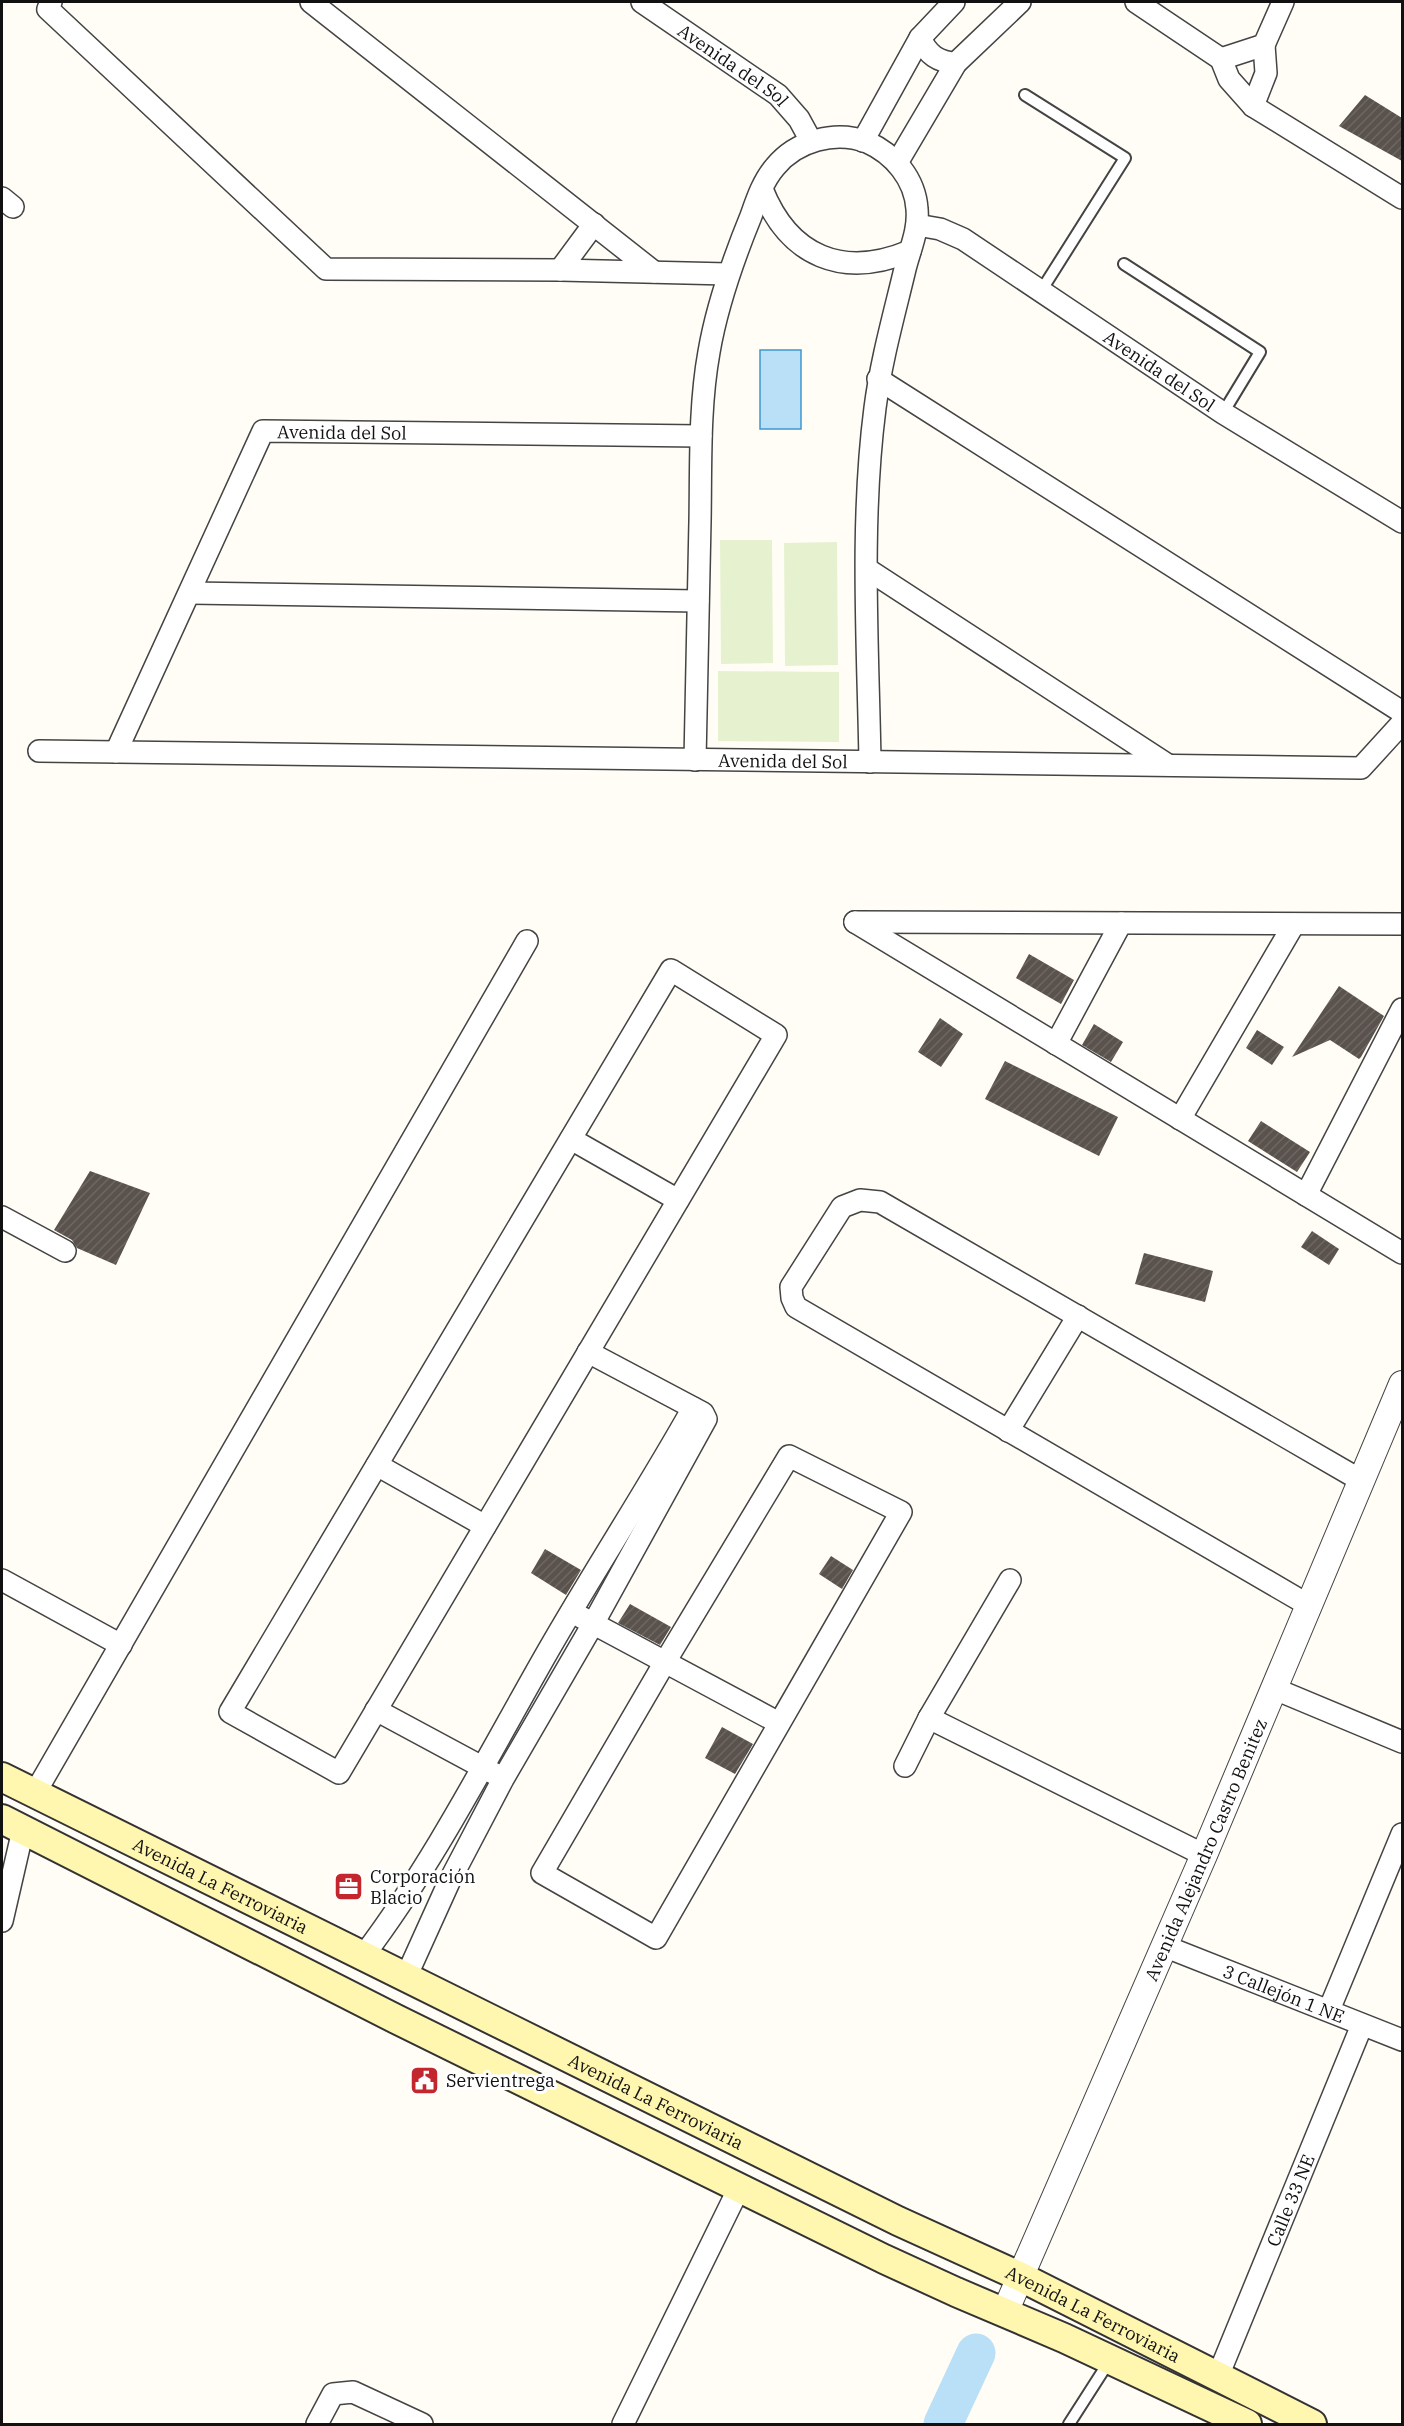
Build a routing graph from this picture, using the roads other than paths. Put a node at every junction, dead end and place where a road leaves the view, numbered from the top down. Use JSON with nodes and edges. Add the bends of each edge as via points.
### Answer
{"nodes":[{"id":1,"x":51,"y":2,"type":"edge"},
{"id":2,"x":311,"y":2,"type":"edge"},
{"id":3,"x":642,"y":2,"type":"edge"},
{"id":4,"x":954,"y":2,"type":"edge"},
{"id":5,"x":1020,"y":2,"type":"edge"},
{"id":6,"x":1136,"y":2,"type":"edge"},
{"id":7,"x":1283,"y":2,"type":"edge"},
{"id":8,"x":920,"y":38,"type":"junction"},
{"id":9,"x":1264,"y":45,"type":"junction"},
{"id":10,"x":1221,"y":59,"type":"junction"},
{"id":11,"x":956,"y":63,"type":"junction"},
{"id":12,"x":1025,"y":95,"type":"dead end"},
{"id":13,"x":1253,"y":105,"type":"junction"},
{"id":14,"x":811,"y":141,"type":"junction"},
{"id":15,"x":863,"y":141,"type":"junction"},
{"id":16,"x":897,"y":163,"type":"junction"},
{"id":17,"x":762,"y":189,"type":"junction"},
{"id":18,"x":1402,"y":198,"type":"edge"},
{"id":19,"x":594,"y":224,"type":"junction"},
{"id":20,"x":917,"y":225,"type":"junction"},
{"id":21,"x":910,"y":251,"type":"junction"},
{"id":22,"x":1124,"y":264,"type":"dead end"},
{"id":23,"x":560,"y":270,"type":"junction"},
{"id":24,"x":654,"y":272,"type":"junction"},
{"id":25,"x":728,"y":274,"type":"junction"},
{"id":26,"x":1041,"y":291,"type":"junction"},
{"id":27,"x":878,"y":378,"type":"junction"},
{"id":28,"x":1223,"y":413,"type":"junction"},
{"id":29,"x":701,"y":436,"type":"junction"},
{"id":30,"x":1402,"y":522,"type":"edge"},
{"id":31,"x":867,"y":569,"type":"junction"},
{"id":32,"x":190,"y":593,"type":"junction"},
{"id":33,"x":698,"y":601,"type":"junction"},
{"id":34,"x":1402,"y":712,"type":"edge"},
{"id":35,"x":1402,"y":723,"type":"edge"},
{"id":36,"x":39,"y":751,"type":"dead end"},
{"id":37,"x":116,"y":752,"type":"junction"},
{"id":38,"x":695,"y":760,"type":"junction"},
{"id":39,"x":870,"y":762,"type":"junction"},
{"id":40,"x":1168,"y":765,"type":"junction"},
{"id":41,"x":1121,"y":923,"type":"junction"},
{"id":42,"x":1294,"y":924,"type":"junction"},
{"id":43,"x":1402,"y":924,"type":"edge"},
{"id":44,"x":527,"y":941,"type":"dead end"},
{"id":45,"x":1402,"y":1009,"type":"edge"},
{"id":46,"x":1056,"y":1044,"type":"junction"},
{"id":47,"x":1180,"y":1119,"type":"junction"},
{"id":48,"x":571,"y":1139,"type":"junction"},
{"id":49,"x":1306,"y":1195,"type":"junction"},
{"id":50,"x":678,"y":1200,"type":"junction"},
{"id":51,"x":2,"y":1217,"type":"edge"},
{"id":52,"x":65,"y":1251,"type":"dead end"},
{"id":53,"x":1402,"y":1253,"type":"edge"},
{"id":54,"x":1078,"y":1316,"type":"junction"},
{"id":55,"x":588,"y":1352,"type":"junction"},
{"id":56,"x":1402,"y":1384,"type":"edge"},
{"id":57,"x":693,"y":1408,"type":"junction"},
{"id":58,"x":1008,"y":1431,"type":"junction"},
{"id":59,"x":377,"y":1465,"type":"junction"},
{"id":60,"x":1362,"y":1481,"type":"junction"},
{"id":61,"x":485,"y":1526,"type":"junction"},
{"id":62,"x":2,"y":1580,"type":"edge"},
{"id":63,"x":1010,"y":1580,"type":"dead end"},
{"id":64,"x":1310,"y":1606,"type":"junction"},
{"id":65,"x":570,"y":1612,"type":"junction"},
{"id":66,"x":593,"y":1624,"type":"junction"},
{"id":67,"x":121,"y":1645,"type":"junction"},
{"id":68,"x":665,"y":1662,"type":"junction"},
{"id":69,"x":1275,"y":1689,"type":"junction"},
{"id":70,"x":376,"y":1710,"type":"junction"},
{"id":71,"x":929,"y":1719,"type":"junction"},
{"id":72,"x":779,"y":1723,"type":"junction"},
{"id":73,"x":1402,"y":1742,"type":"edge"},
{"id":74,"x":905,"y":1766,"type":"dead end"},
{"id":75,"x":482,"y":1767,"type":"junction"},
{"id":76,"x":2,"y":1777,"type":"edge"},
{"id":77,"x":503,"y":1779,"type":"junction"},
{"id":78,"x":35,"y":1793,"type":"junction"},
{"id":79,"x":12,"y":1824,"type":"edge"},
{"id":80,"x":1402,"y":1834,"type":"edge"},
{"id":81,"x":1204,"y":1855,"type":"junction"},
{"id":82,"x":2,"y":1921,"type":"edge"},
{"id":83,"x":1164,"y":1946,"type":"junction"},
{"id":84,"x":364,"y":1955,"type":"junction"},
{"id":85,"x":406,"y":1977,"type":"junction"},
{"id":86,"x":1329,"y":2010,"type":"junction"},
{"id":87,"x":1362,"y":2025,"type":"junction"},
{"id":88,"x":1402,"y":2040,"type":"edge"},
{"id":89,"x":739,"y":2188,"type":"junction"},
{"id":90,"x":1019,"y":2277,"type":"junction"},
{"id":91,"x":1005,"y":2312,"type":"junction"},
{"id":92,"x":1110,"y":2360,"type":"junction"},
{"id":93,"x":1218,"y":2376,"type":"junction"},
{"id":94,"x":317,"y":2424,"type":"edge"},
{"id":95,"x":422,"y":2424,"type":"edge"},
{"id":96,"x":623,"y":2424,"type":"edge"},
{"id":97,"x":1069,"y":2424,"type":"edge"},
{"id":98,"x":1247,"y":2424,"type":"edge"},
{"id":99,"x":1312,"y":2424,"type":"edge"}],
"edges":[{"from":1,"to":23,"type":"street","via":[[48,9],[326,269]]},
{"from":2,"to":19,"type":"street"},
{"from":3,"to":14,"type":"street","name":"Avenida del Sol","via":[[778,95],[799,118]]},
{"from":4,"to":8,"type":"street"},
{"from":5,"to":11,"type":"street"},
{"from":6,"to":10,"type":"street"},
{"from":7,"to":9,"type":"street"},
{"from":8,"to":11,"type":"street","via":[[934,57]]},
{"from":8,"to":15,"type":"street"},
{"from":9,"to":10,"type":"street"},
{"from":9,"to":13,"type":"street","via":[[1266,73]]},
{"from":10,"to":13,"type":"street","via":[[1229,79]]},
{"from":11,"to":16,"type":"street"},
{"from":12,"to":26,"type":"lane","via":[[1125,158]]},
{"from":13,"to":18,"type":"street"},
{"from":14,"to":15,"type":"street","via":[[837,136]]},
{"from":14,"to":17,"type":"street","via":[[790,152],[773,168]]},
{"from":15,"to":16,"type":"street"},
{"from":16,"to":20,"type":"street","via":[[914,192]]},
{"from":17,"to":21,"type":"street","via":[[783,229],[821,256],[866,264]]},
{"from":17,"to":25,"type":"street","name":"Avenida del Sol"},
{"from":19,"to":23,"type":"street"},
{"from":19,"to":24,"type":"street"},
{"from":20,"to":21,"type":"street"},
{"from":20,"to":26,"type":"street","name":"Avenida del Sol","via":[[963,239]]},
{"from":21,"to":27,"type":"street","name":"Avenida del Sol"},
{"from":22,"to":28,"type":"lane","via":[[1260,352]]},
{"from":23,"to":24,"type":"street"},
{"from":24,"to":25,"type":"street"},
{"from":25,"to":29,"type":"street","name":"Avenida del Sol","via":[[709,352]]},
{"from":26,"to":28,"type":"street","name":"Avenida del Sol"},
{"from":27,"to":31,"type":"street","name":"Avenida del Sol","via":[[870,442]]},
{"from":27,"to":34,"type":"street"},
{"from":28,"to":30,"type":"street","name":"Avenida del Sol"},
{"from":29,"to":32,"type":"street","name":"Avenida del Sol","via":[[263,431]]},
{"from":29,"to":33,"type":"street","name":"Avenida del Sol"},
{"from":31,"to":39,"type":"street","name":"Avenida del Sol"},
{"from":31,"to":40,"type":"street"},
{"from":32,"to":33,"type":"street"},
{"from":32,"to":37,"type":"street","name":"Avenida del Sol"},
{"from":33,"to":38,"type":"street","name":"Avenida del Sol"},
{"from":35,"to":40,"type":"street","name":"Avenida del Sol","via":[[1361,768]]},
{"from":36,"to":37,"type":"street","name":"Avenida del Sol"},
{"from":37,"to":38,"type":"street","name":"Avenida del Sol"},
{"from":38,"to":39,"type":"street","name":"Avenida del Sol"},
{"from":39,"to":40,"type":"street","name":"Avenida del Sol"},
{"from":41,"to":42,"type":"street"},
{"from":41,"to":46,"type":"street"},
{"from":41,"to":46,"type":"street","via":[[855,922]]},
{"from":42,"to":43,"type":"street"},
{"from":42,"to":47,"type":"street"},
{"from":44,"to":67,"type":"street"},
{"from":45,"to":49,"type":"street"},
{"from":46,"to":47,"type":"street"},
{"from":47,"to":49,"type":"street"},
{"from":48,"to":50,"type":"street"},
{"from":48,"to":50,"type":"street","via":[[671,970],[776,1035]]},
{"from":48,"to":59,"type":"street"},
{"from":49,"to":53,"type":"street"},
{"from":50,"to":55,"type":"street"},
{"from":51,"to":52,"type":"street"},
{"from":54,"to":58,"type":"street"},
{"from":54,"to":58,"type":"street","via":[[880,1202],[860,1200],[842,1207],[791,1287],[796,1307]]},
{"from":54,"to":60,"type":"street"},
{"from":55,"to":57,"type":"street"},
{"from":55,"to":61,"type":"street"},
{"from":56,"to":60,"type":"street","name":"Avenida Alejandro Castro Benitez"},
{"from":57,"to":65,"type":"street"},
{"from":57,"to":66,"type":"street","via":[[706,1419],[702,1429]]},
{"from":58,"to":64,"type":"street"},
{"from":59,"to":61,"type":"street"},
{"from":59,"to":70,"type":"street","via":[[230,1712],[339,1773]]},
{"from":60,"to":64,"type":"street","name":"Avenida Alejandro Castro Benitez"},
{"from":61,"to":70,"type":"street"},
{"from":62,"to":67,"type":"street"},
{"from":63,"to":71,"type":"street"},
{"from":64,"to":69,"type":"street","name":"Avenida Alejandro Castro Benitez"},
{"from":65,"to":66,"type":"street"},
{"from":65,"to":75,"type":"street"},
{"from":66,"to":68,"type":"street"},
{"from":66,"to":77,"type":"street"},
{"from":67,"to":78,"type":"street"},
{"from":68,"to":72,"type":"street"},
{"from":68,"to":72,"type":"street","via":[[789,1456],[901,1512]]},
{"from":68,"to":72,"type":"street","via":[[542,1873],[656,1938]]},
{"from":69,"to":73,"type":"street"},
{"from":69,"to":81,"type":"street","name":"Avenida Alejandro Castro Benitez"},
{"from":70,"to":75,"type":"street"},
{"from":71,"to":74,"type":"street"},
{"from":71,"to":81,"type":"street"},
{"from":75,"to":77,"type":"street"},
{"from":75,"to":84,"type":"street","via":[[425,1866]]},
{"from":76,"to":78,"type":"main road","name":"Avenida La Ferroviaria"},
{"from":77,"to":85,"type":"street","via":[[449,1882]]},
{"from":78,"to":84,"type":"main road","name":"Avenida La Ferroviaria"},
{"from":79,"to":82,"type":"street"},
{"from":79,"to":89,"type":"main road","name":"Avenida La Ferroviaria"},
{"from":80,"to":86,"type":"street"},
{"from":81,"to":83,"type":"street","name":"Avenida Alejandro Castro Benitez"},
{"from":83,"to":86,"type":"street","name":"3 Callejón 1 NE"},
{"from":83,"to":90,"type":"street","name":"Avenida Alejandro Castro Benitez"},
{"from":84,"to":85,"type":"main road","name":"Avenida La Ferroviaria"},
{"from":85,"to":90,"type":"main road","name":"Avenida La Ferroviaria","via":[[898,2222]]},
{"from":86,"to":87,"type":"street","name":"3 Callejón 1 NE"},
{"from":87,"to":88,"type":"street","name":"3 Callejón 1 NE"},
{"from":87,"to":93,"type":"street","name":"Calle 33 NE"},
{"from":89,"to":91,"type":"main road","name":"Avenida La Ferroviaria"},
{"from":89,"to":96,"type":"street"},
{"from":90,"to":91,"type":"street","name":"Avenida Alejandro Castro Benitez"},
{"from":90,"to":93,"type":"main road","name":"Avenida La Ferroviaria"},
{"from":91,"to":92,"type":"main road","name":"Avenida La Ferroviaria"},
{"from":92,"to":97,"type":"lane"},
{"from":92,"to":98,"type":"main road","name":"Avenida La Ferroviaria"},
{"from":93,"to":99,"type":"main road","name":"Avenida La Ferroviaria"},
{"from":94,"to":95,"type":"street","via":[[333,2394],[343,2391]]}]}
